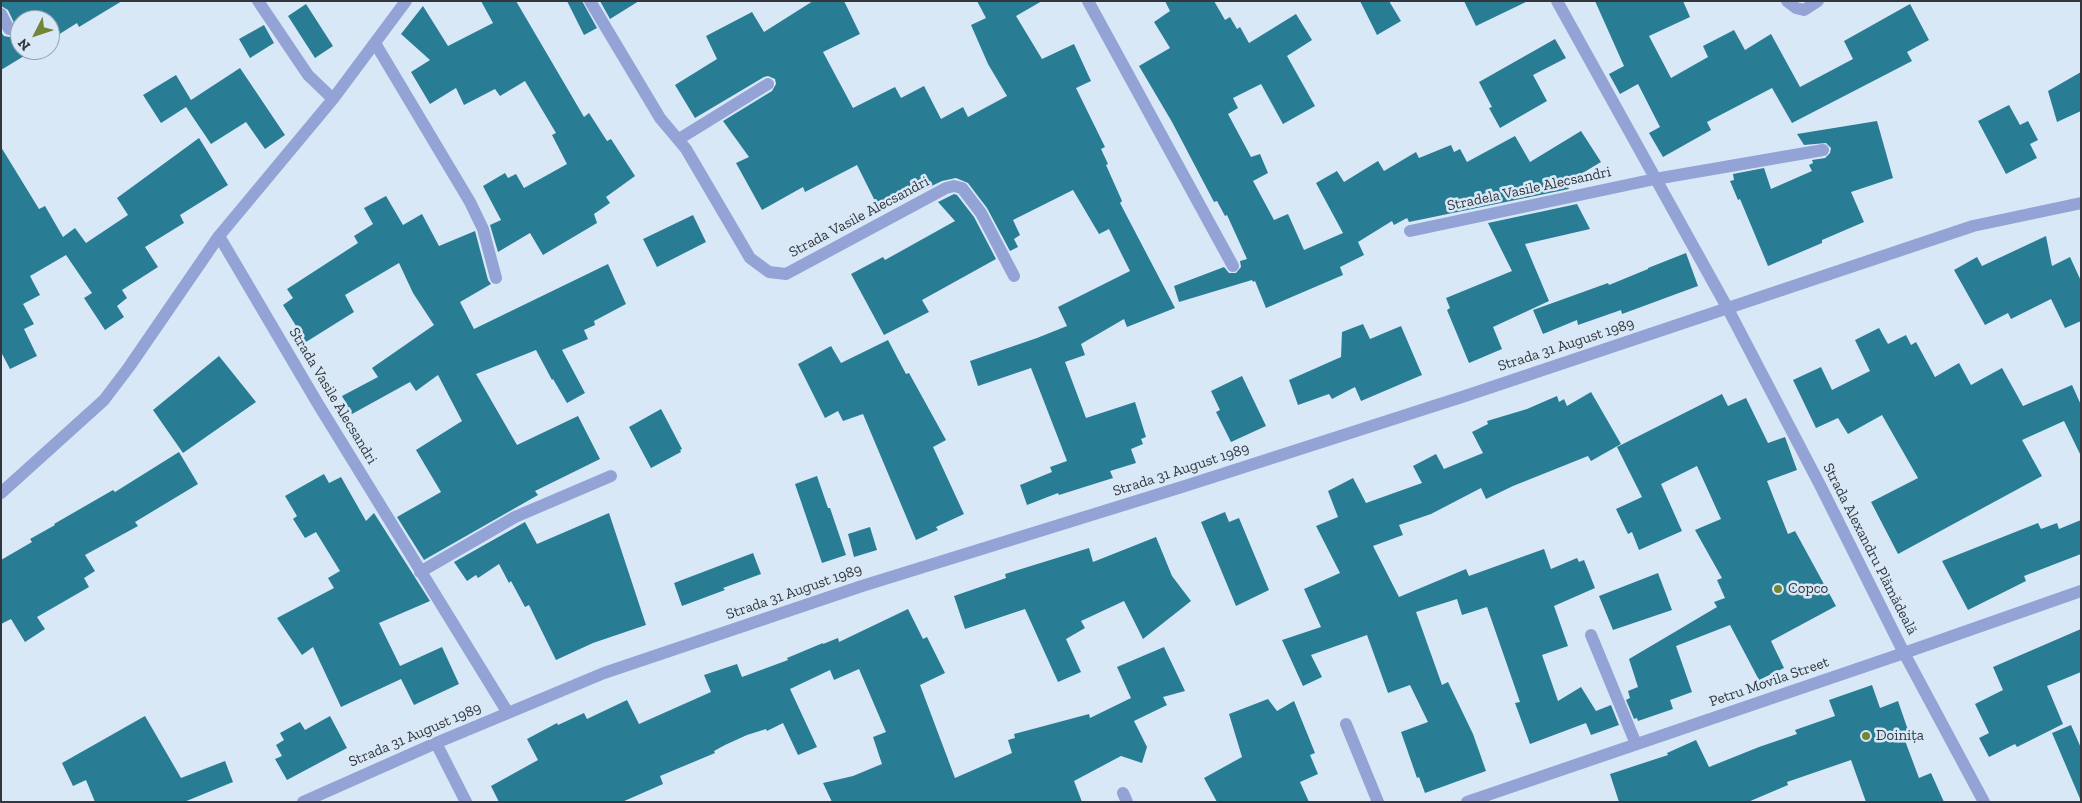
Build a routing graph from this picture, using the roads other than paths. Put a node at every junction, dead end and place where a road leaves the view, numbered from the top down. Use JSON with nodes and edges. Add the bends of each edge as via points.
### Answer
{"nodes":[{"id":1,"x":258,"y":1,"type":"edge"},
{"id":2,"x":406,"y":1,"type":"edge"},
{"id":3,"x":590,"y":1,"type":"edge"},
{"id":4,"x":1088,"y":1,"type":"edge"},
{"id":5,"x":1557,"y":1,"type":"edge"},
{"id":6,"x":1787,"y":1,"type":"edge"},
{"id":7,"x":1818,"y":1,"type":"edge"},
{"id":8,"x":1,"y":14,"type":"edge"},
{"id":9,"x":9,"y":29,"type":"dead end"},
{"id":10,"x":375,"y":43,"type":"junction"},
{"id":11,"x":768,"y":84,"type":"dead end"},
{"id":12,"x":332,"y":99,"type":"junction"},
{"id":13,"x":679,"y":139,"type":"junction"},
{"id":14,"x":1823,"y":150,"type":"dead end"},
{"id":15,"x":1656,"y":178,"type":"junction"},
{"id":16,"x":2081,"y":203,"type":"edge"},
{"id":17,"x":1410,"y":232,"type":"dead end"},
{"id":18,"x":219,"y":236,"type":"junction"},
{"id":19,"x":1233,"y":266,"type":"dead end"},
{"id":20,"x":1014,"y":276,"type":"dead end"},
{"id":21,"x":496,"y":278,"type":"dead end"},
{"id":22,"x":1728,"y":309,"type":"junction"},
{"id":23,"x":611,"y":476,"type":"dead end"},
{"id":24,"x":1,"y":493,"type":"edge"},
{"id":25,"x":420,"y":572,"type":"junction"},
{"id":26,"x":2081,"y":591,"type":"edge"},
{"id":27,"x":1592,"y":634,"type":"dead end"},
{"id":28,"x":1904,"y":654,"type":"junction"},
{"id":29,"x":508,"y":713,"type":"junction"},
{"id":30,"x":1346,"y":724,"type":"dead end"},
{"id":31,"x":436,"y":743,"type":"junction"},
{"id":32,"x":1636,"y":744,"type":"junction"},
{"id":33,"x":303,"y":802,"type":"edge"},
{"id":34,"x":466,"y":802,"type":"edge"},
{"id":35,"x":1378,"y":802,"type":"edge"},
{"id":36,"x":1467,"y":802,"type":"edge"},
{"id":37,"x":1984,"y":802,"type":"edge"}],
"edges":[{"from":1,"to":12,"type":"street","via":[[308,75]]},
{"from":2,"to":10,"type":"street"},
{"from":3,"to":13,"type":"street","name":"Strada Vasile Alecsandri","via":[[660,118]]},
{"from":4,"to":19,"type":"street"},
{"from":5,"to":15,"type":"street"},
{"from":6,"to":7,"type":"street","via":[[1804,10]]},
{"from":8,"to":9,"type":"street"},
{"from":10,"to":12,"type":"street"},
{"from":10,"to":21,"type":"street","via":[[484,229]]},
{"from":11,"to":13,"type":"street"},
{"from":12,"to":18,"type":"street"},
{"from":13,"to":20,"type":"street","name":"Strada Vasile Alecsandri","via":[[750,258],[769,272],[786,274],[954,186],[962,188],[981,213]]},
{"from":14,"to":15,"type":"street","name":"Stradela Vasile Alecsandri"},
{"from":15,"to":17,"type":"street","name":"Stradela Vasile Alecsandri"},
{"from":15,"to":22,"type":"street"},
{"from":16,"to":22,"type":"street","name":"Strada 31 August 1989","via":[[1974,226]]},
{"from":18,"to":24,"type":"street","via":[[104,400]]},
{"from":18,"to":25,"type":"street","name":"Strada Vasile Alecsandri"},
{"from":22,"to":28,"type":"street","name":"Strada Alexandru Plămădeală"},
{"from":22,"to":29,"type":"street","name":"Strada 31 August 1989","via":[[1186,486],[862,586],[604,673]]},
{"from":23,"to":25,"type":"street","via":[[515,516]]},
{"from":25,"to":29,"type":"street","name":"Strada Vasile Alecsandri"},
{"from":26,"to":28,"type":"street","name":"Petru Movila Street"},
{"from":27,"to":32,"type":"street"},
{"from":28,"to":32,"type":"street","name":"Petru Movila Street"},
{"from":28,"to":37,"type":"street","name":"Strada Alexandru Plămădeală"},
{"from":29,"to":31,"type":"street","name":"Strada 31 August 1989"},
{"from":30,"to":35,"type":"street"},
{"from":31,"to":33,"type":"street","name":"Strada 31 August 1989"},
{"from":31,"to":34,"type":"street"},
{"from":32,"to":36,"type":"street","name":"Petru Movila Street"}]}
